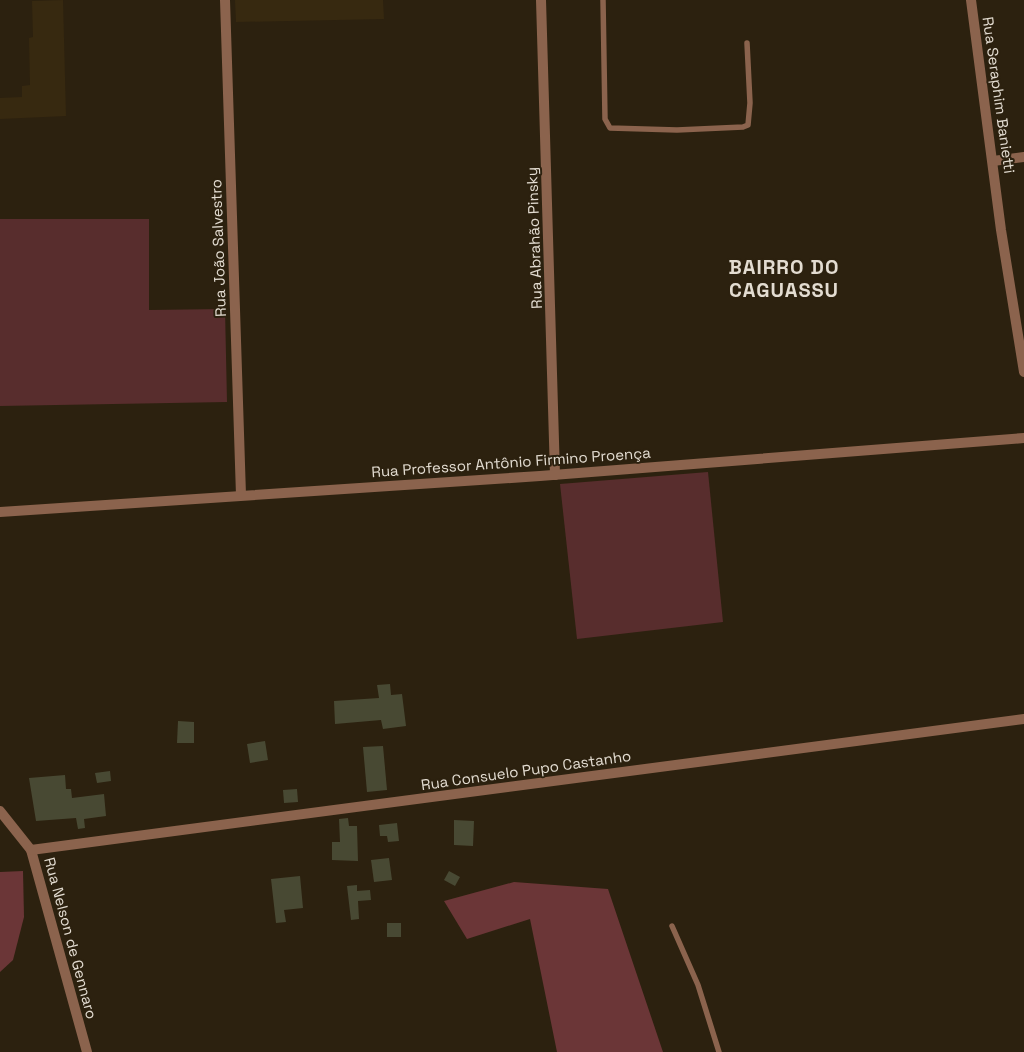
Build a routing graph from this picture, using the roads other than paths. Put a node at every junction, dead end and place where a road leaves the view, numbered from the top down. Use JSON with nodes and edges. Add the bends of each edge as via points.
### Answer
{"nodes":[{"id":1,"x":225,"y":0,"type":"edge"},
{"id":2,"x":541,"y":0,"type":"edge"},
{"id":3,"x":603,"y":0,"type":"edge"},
{"id":4,"x":971,"y":0,"type":"edge"},
{"id":5,"x":748,"y":42,"type":"dead end"},
{"id":6,"x":1024,"y":157,"type":"edge"},
{"id":7,"x":992,"y":161,"type":"junction"},
{"id":8,"x":1024,"y":372,"type":"edge"},
{"id":9,"x":1024,"y":438,"type":"edge"},
{"id":10,"x":556,"y":475,"type":"junction"},
{"id":11,"x":241,"y":495,"type":"junction"},
{"id":12,"x":0,"y":512,"type":"edge"},
{"id":13,"x":1024,"y":719,"type":"edge"},
{"id":14,"x":0,"y":811,"type":"edge"},
{"id":15,"x":31,"y":850,"type":"junction"},
{"id":16,"x":672,"y":926,"type":"dead end"},
{"id":17,"x":87,"y":1052,"type":"edge"},
{"id":18,"x":718,"y":1052,"type":"edge"}],
"edges":[{"from":1,"to":11,"type":"street","name":"Rua João Salvestro"},
{"from":2,"to":10,"type":"street","name":"Rua Abrahão Pinsky"},
{"from":3,"to":5,"type":"lane","via":[[605,119],[610,128],[677,130],[748,125]]},
{"from":4,"to":7,"type":"street","name":"Rua Seraphim Banietti"},
{"from":6,"to":7,"type":"street"},
{"from":7,"to":8,"type":"street","name":"Rua Seraphim Banietti"},
{"from":9,"to":10,"type":"street","name":"Rua Professor Antônio Firmino Proença"},
{"from":10,"to":11,"type":"street","name":"Rua Professor Antônio Firmino Proença"},
{"from":11,"to":12,"type":"street","name":"Rua Professor Antônio Firmino Proença"},
{"from":13,"to":15,"type":"street","name":"Rua Consuelo Pupo Castanho"},
{"from":14,"to":15,"type":"street","name":"Rua Nelson de Gennaro"},
{"from":15,"to":17,"type":"street","name":"Rua Nelson de Gennaro"},
{"from":16,"to":18,"type":"lane","via":[[698,985]]}]}
